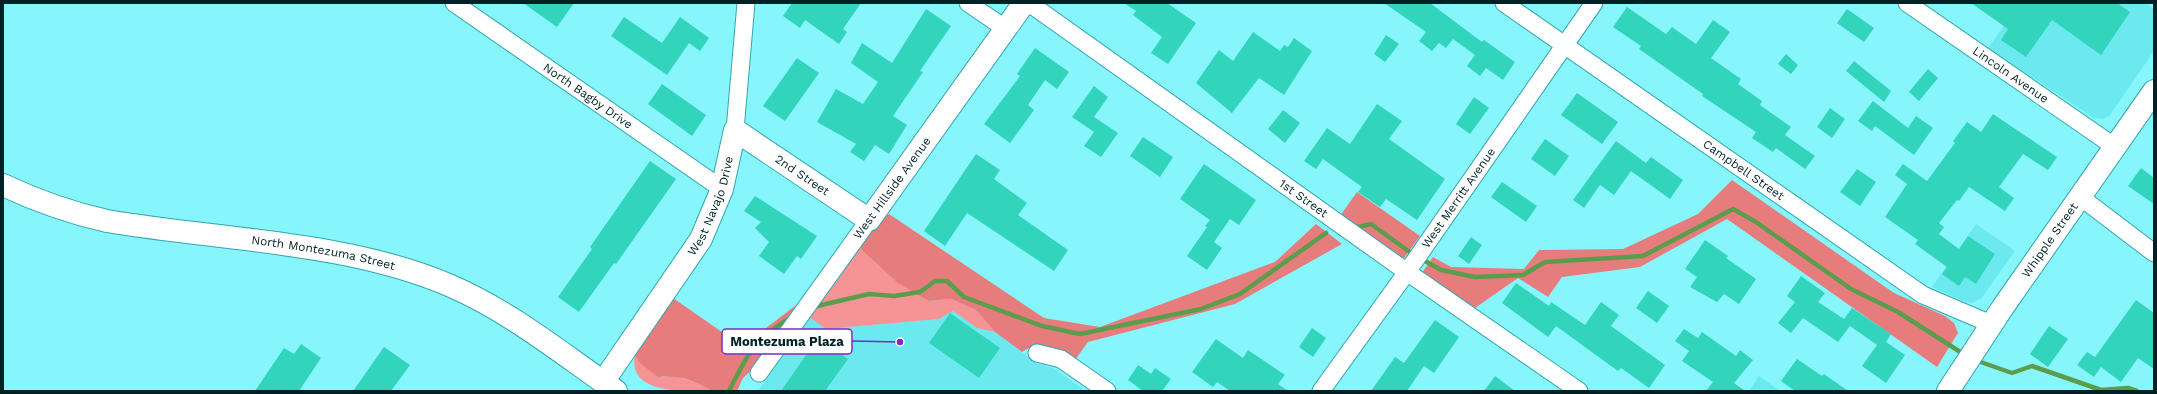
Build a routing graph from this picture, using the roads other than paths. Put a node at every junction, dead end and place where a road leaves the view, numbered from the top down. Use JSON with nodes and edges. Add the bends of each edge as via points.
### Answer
{"nodes":[{"id":1,"x":454,"y":3,"type":"edge"},
{"id":2,"x":746,"y":3,"type":"edge"},
{"id":3,"x":968,"y":3,"type":"edge"},
{"id":4,"x":1024,"y":3,"type":"edge"},
{"id":5,"x":1029,"y":3,"type":"edge"},
{"id":6,"x":1504,"y":3,"type":"edge"},
{"id":7,"x":1594,"y":3,"type":"edge"},
{"id":8,"x":1907,"y":3,"type":"edge"},
{"id":9,"x":1006,"y":28,"type":"junction"},
{"id":10,"x":1563,"y":46,"type":"junction"},
{"id":11,"x":2154,"y":91,"type":"edge"},
{"id":12,"x":735,"y":130,"type":"junction"},
{"id":13,"x":2114,"y":147,"type":"junction"},
{"id":14,"x":3,"y":185,"type":"edge"},
{"id":15,"x":722,"y":189,"type":"junction"},
{"id":16,"x":2079,"y":196,"type":"junction"},
{"id":17,"x":869,"y":220,"type":"junction"},
{"id":18,"x":2154,"y":253,"type":"edge"},
{"id":19,"x":1409,"y":270,"type":"junction"},
{"id":20,"x":1991,"y":324,"type":"junction"},
{"id":21,"x":1037,"y":353,"type":"dead end"},
{"id":22,"x":759,"y":373,"type":"dead end"},
{"id":23,"x":605,"y":388,"type":"edge"},
{"id":24,"x":1107,"y":391,"type":"edge"},
{"id":25,"x":1322,"y":391,"type":"edge"},
{"id":26,"x":1579,"y":391,"type":"edge"},
{"id":27,"x":1948,"y":391,"type":"edge"}],
"edges":[{"from":1,"to":15,"type":"street","name":"North Bagby Drive"},
{"from":2,"to":12,"type":"street","name":"West Navajo Drive"},
{"from":3,"to":9,"type":"street"},
{"from":4,"to":9,"type":"main road","name":"West Hillside Avenue"},
{"from":5,"to":19,"type":"street","name":"1st Street"},
{"from":6,"to":10,"type":"street","name":"Campbell Street"},
{"from":7,"to":10,"type":"street","name":"West Merritt Avenue"},
{"from":8,"to":13,"type":"street","name":"Lincoln Avenue"},
{"from":9,"to":17,"type":"main road","name":"West Hillside Avenue"},
{"from":10,"to":19,"type":"street","name":"West Merritt Avenue"},
{"from":10,"to":20,"type":"street","name":"Campbell Street","via":[[1923,295]]},
{"from":11,"to":13,"type":"main road","name":"Whipple Street"},
{"from":12,"to":15,"type":"main road","name":"West Navajo Drive"},
{"from":12,"to":17,"type":"main road","name":"2nd Street"},
{"from":13,"to":16,"type":"main road","name":"Whipple Street"},
{"from":14,"to":23,"type":"main road","name":"North Montezuma Street","via":[[32,199],[107,222],[279,244],[382,262],[450,286],[515,319]]},
{"from":15,"to":23,"type":"main road","name":"West Navajo Drive","via":[[701,239]]},
{"from":16,"to":18,"type":"street"},
{"from":16,"to":20,"type":"main road","name":"Whipple Street"},
{"from":17,"to":22,"type":"street","name":"West Hillside Avenue"},
{"from":19,"to":25,"type":"street","name":"West Merritt Avenue"},
{"from":19,"to":26,"type":"street","name":"1st Street"},
{"from":20,"to":27,"type":"main road","name":"Whipple Street"},
{"from":21,"to":24,"type":"street","via":[[1062,359]]}]}
